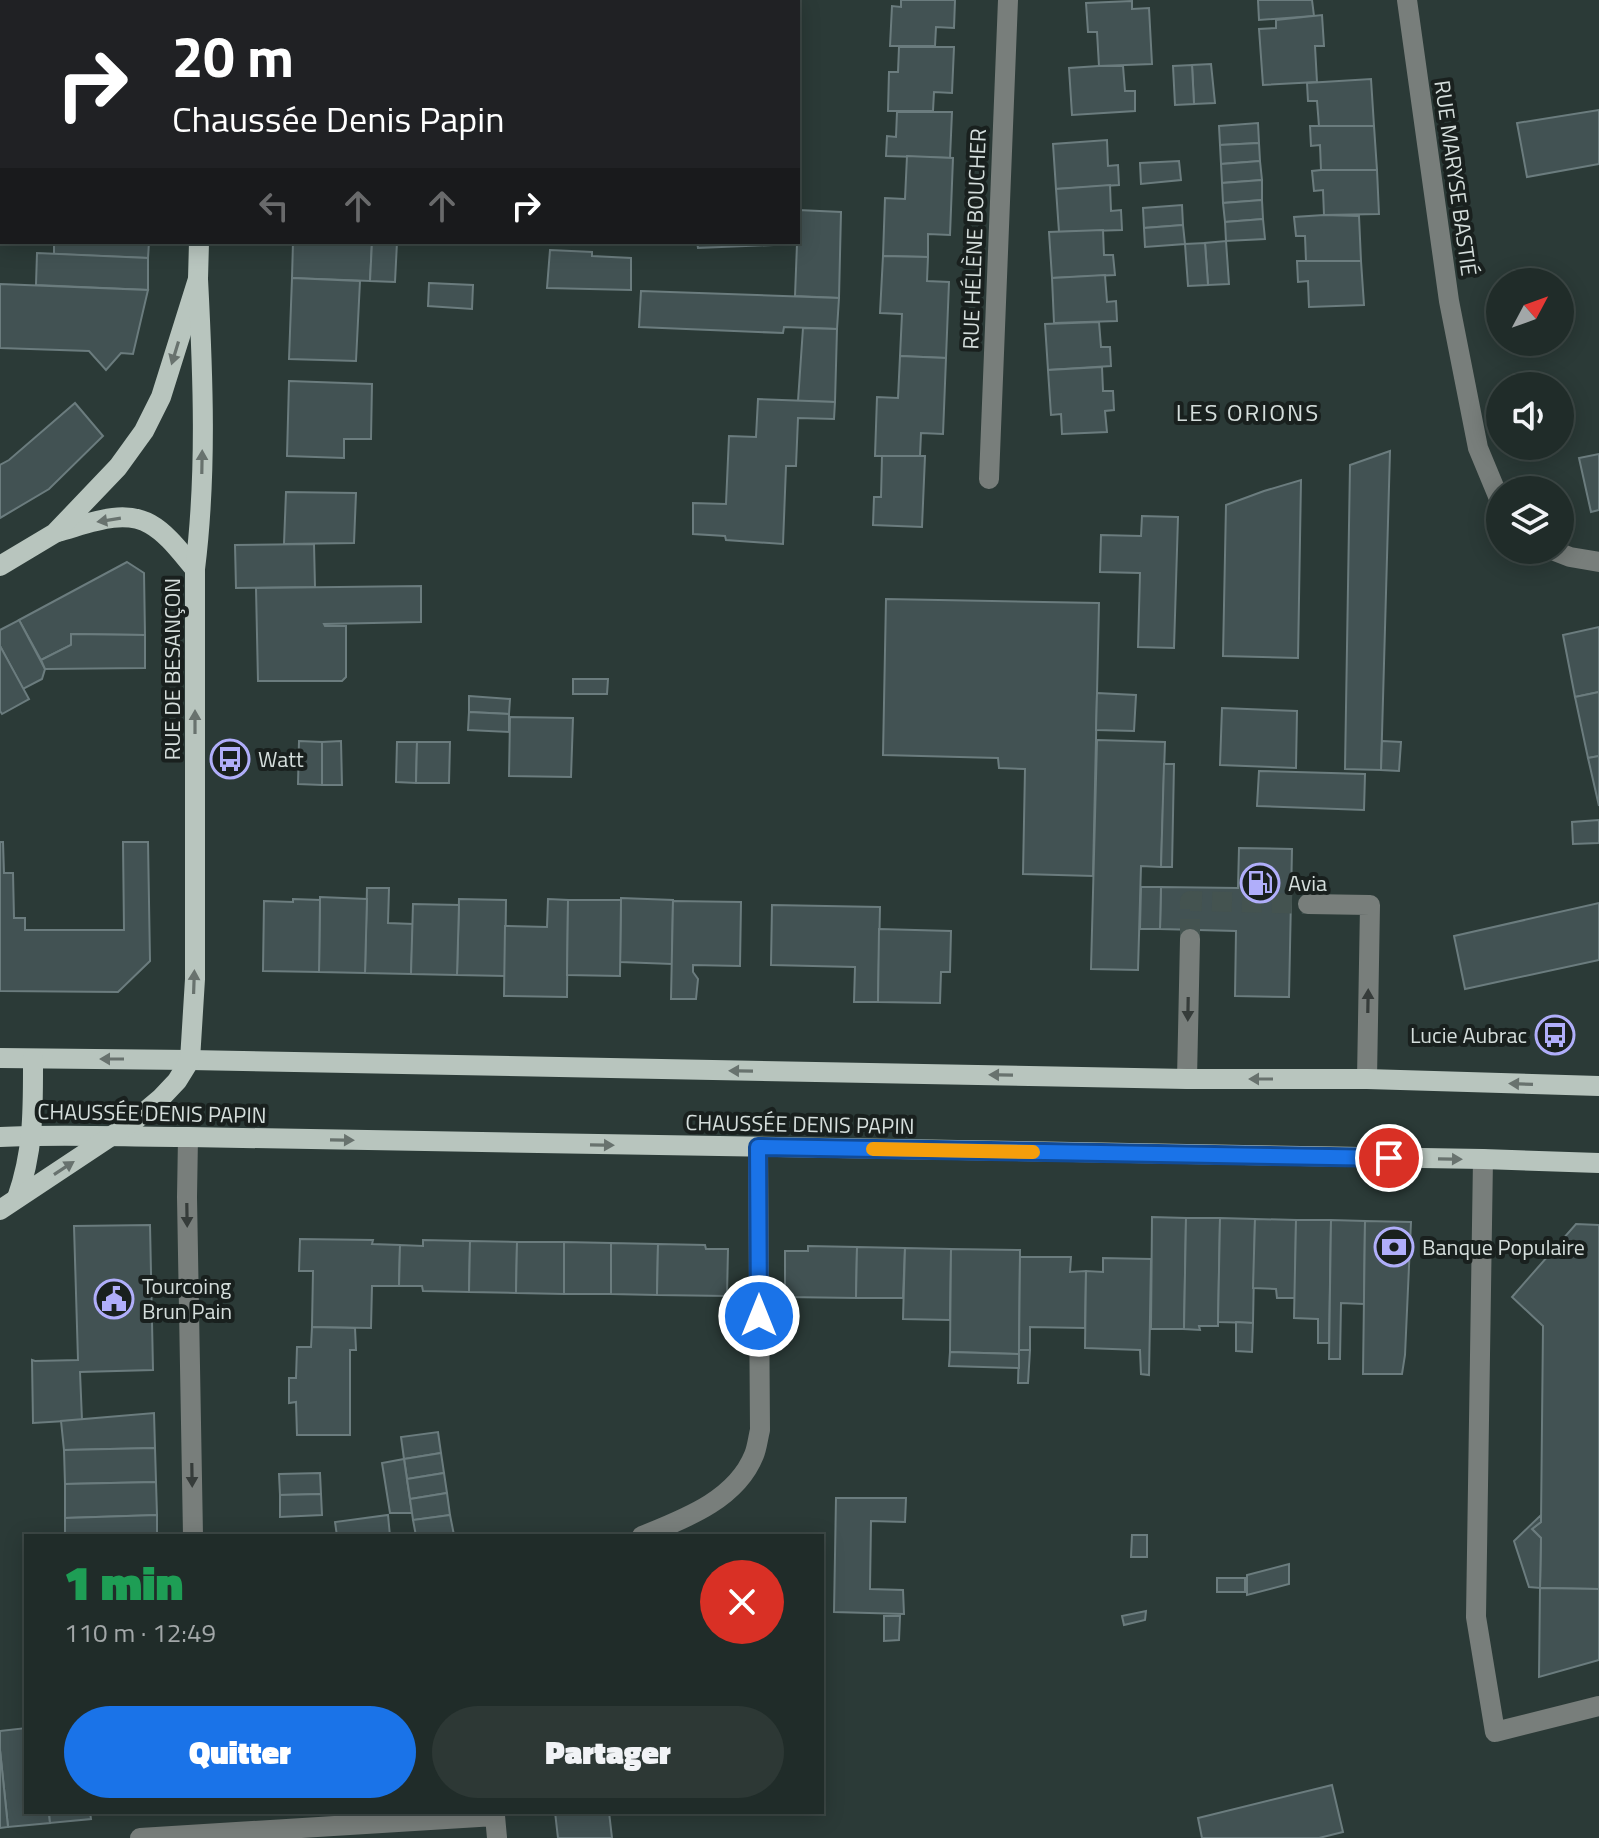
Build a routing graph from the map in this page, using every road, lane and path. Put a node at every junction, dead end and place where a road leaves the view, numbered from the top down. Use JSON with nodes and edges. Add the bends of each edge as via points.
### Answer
{"nodes":[{"id":1,"x":1008,"y":0,"type":"edge"},
{"id":2,"x":1407,"y":0,"type":"edge"},
{"id":3,"x":199,"y":244,"type":"edge"},
{"id":4,"x":198,"y":279,"type":"junction"},
{"id":5,"x":1490,"y":476,"type":"edge"},
{"id":6,"x":989,"y":479,"type":"dead end"},
{"id":7,"x":55,"y":533,"type":"junction"},
{"id":8,"x":1574,"y":558,"type":"edge"},
{"id":9,"x":1599,"y":562,"type":"edge"},
{"id":10,"x":0,"y":566,"type":"edge"},
{"id":11,"x":195,"y":569,"type":"junction"},
{"id":12,"x":1308,"y":904,"type":"tunnel mouth"},
{"id":13,"x":1190,"y":939,"type":"tunnel mouth"},
{"id":14,"x":0,"y":1058,"type":"edge"},
{"id":15,"x":33,"y":1059,"type":"junction"},
{"id":16,"x":190,"y":1060,"type":"junction"},
{"id":17,"x":1187,"y":1079,"type":"junction"},
{"id":18,"x":1367,"y":1079,"type":"junction"},
{"id":19,"x":1599,"y":1086,"type":"edge"},
{"id":20,"x":32,"y":1135,"type":"junction"},
{"id":21,"x":0,"y":1137,"type":"edge"},
{"id":22,"x":188,"y":1137,"type":"junction"},
{"id":23,"x":110,"y":1138,"type":"junction"},
{"id":24,"x":758,"y":1147,"type":"junction"},
{"id":25,"x":1483,"y":1159,"type":"junction"},
{"id":26,"x":1599,"y":1163,"type":"edge"},
{"id":27,"x":9,"y":1204,"type":"edge"},
{"id":28,"x":193,"y":1534,"type":"edge"},
{"id":29,"x":647,"y":1534,"type":"edge"},
{"id":30,"x":1599,"y":1706,"type":"edge"},
{"id":31,"x":198,"y":1814,"type":"edge"},
{"id":32,"x":198,"y":1834,"type":"junction"},
{"id":33,"x":140,"y":1838,"type":"edge"},
{"id":34,"x":497,"y":1838,"type":"edge"}],
"edges":[{"from":1,"to":6,"type":"street","name":"RUE HÉLÈNE BOUCHER"},
{"from":2,"to":5,"type":"street","name":"RUE MARYSE BASTIÉ","via":[[1452,314],[1478,448]]},
{"from":3,"to":4,"type":"main road"},
{"from":4,"to":7,"type":"main road","one_way":true,"via":[[161,397],[144,431],[118,467]]},
{"from":11,"to":4,"type":"main road","name":"RUE DE BESANÇON","one_way":true,"via":[[201,523],[203,366]]},
{"from":7,"to":10,"type":"main road"},
{"from":11,"to":7,"type":"main road","one_way":true,"via":[[162,533],[129,517]]},
{"from":8,"to":9,"type":"street"},
{"from":16,"to":11,"type":"main road","name":"RUE DE BESANÇON","one_way":true,"via":[[195,979]]},
{"from":18,"to":12,"type":"street","one_way":true,"via":[[1370,905]]},
{"from":13,"to":17,"type":"street","one_way":true},
{"from":14,"to":15,"type":"main road"},
{"from":16,"to":15,"type":"main road","one_way":true},
{"from":15,"to":20,"type":"main road"},
{"from":17,"to":16,"type":"main road","one_way":true},
{"from":16,"to":23,"type":"main road","via":[[160,1099]]},
{"from":18,"to":17,"type":"main road","one_way":true},
{"from":19,"to":18,"type":"main road","one_way":true},
{"from":20,"to":21,"type":"main road","name":"CHAUSSÉE DENIS PAPIN"},
{"from":20,"to":23,"type":"main road","name":"CHAUSSÉE DENIS PAPIN"},
{"from":20,"to":27,"type":"main road","via":[[26,1174]]},
{"from":22,"to":23,"type":"main road","name":"CHAUSSÉE DENIS PAPIN"},
{"from":22,"to":24,"type":"main road","name":"CHAUSSÉE DENIS PAPIN","one_way":true},
{"from":22,"to":28,"type":"street","one_way":true},
{"from":27,"to":23,"type":"main road","one_way":true},
{"from":24,"to":25,"type":"main road","name":"CHAUSSÉE DENIS PAPIN","one_way":true},
{"from":24,"to":29,"type":"street","via":[[760,1430],[754,1454],[724,1494]]},
{"from":25,"to":26,"type":"main road","name":"CHAUSSÉE DENIS PAPIN"},
{"from":25,"to":30,"type":"street","via":[[1476,1617],[1495,1732]]},
{"from":31,"to":32,"type":"street"},
{"from":32,"to":33,"type":"street"},
{"from":32,"to":34,"type":"street","via":[[495,1816]]}]}
